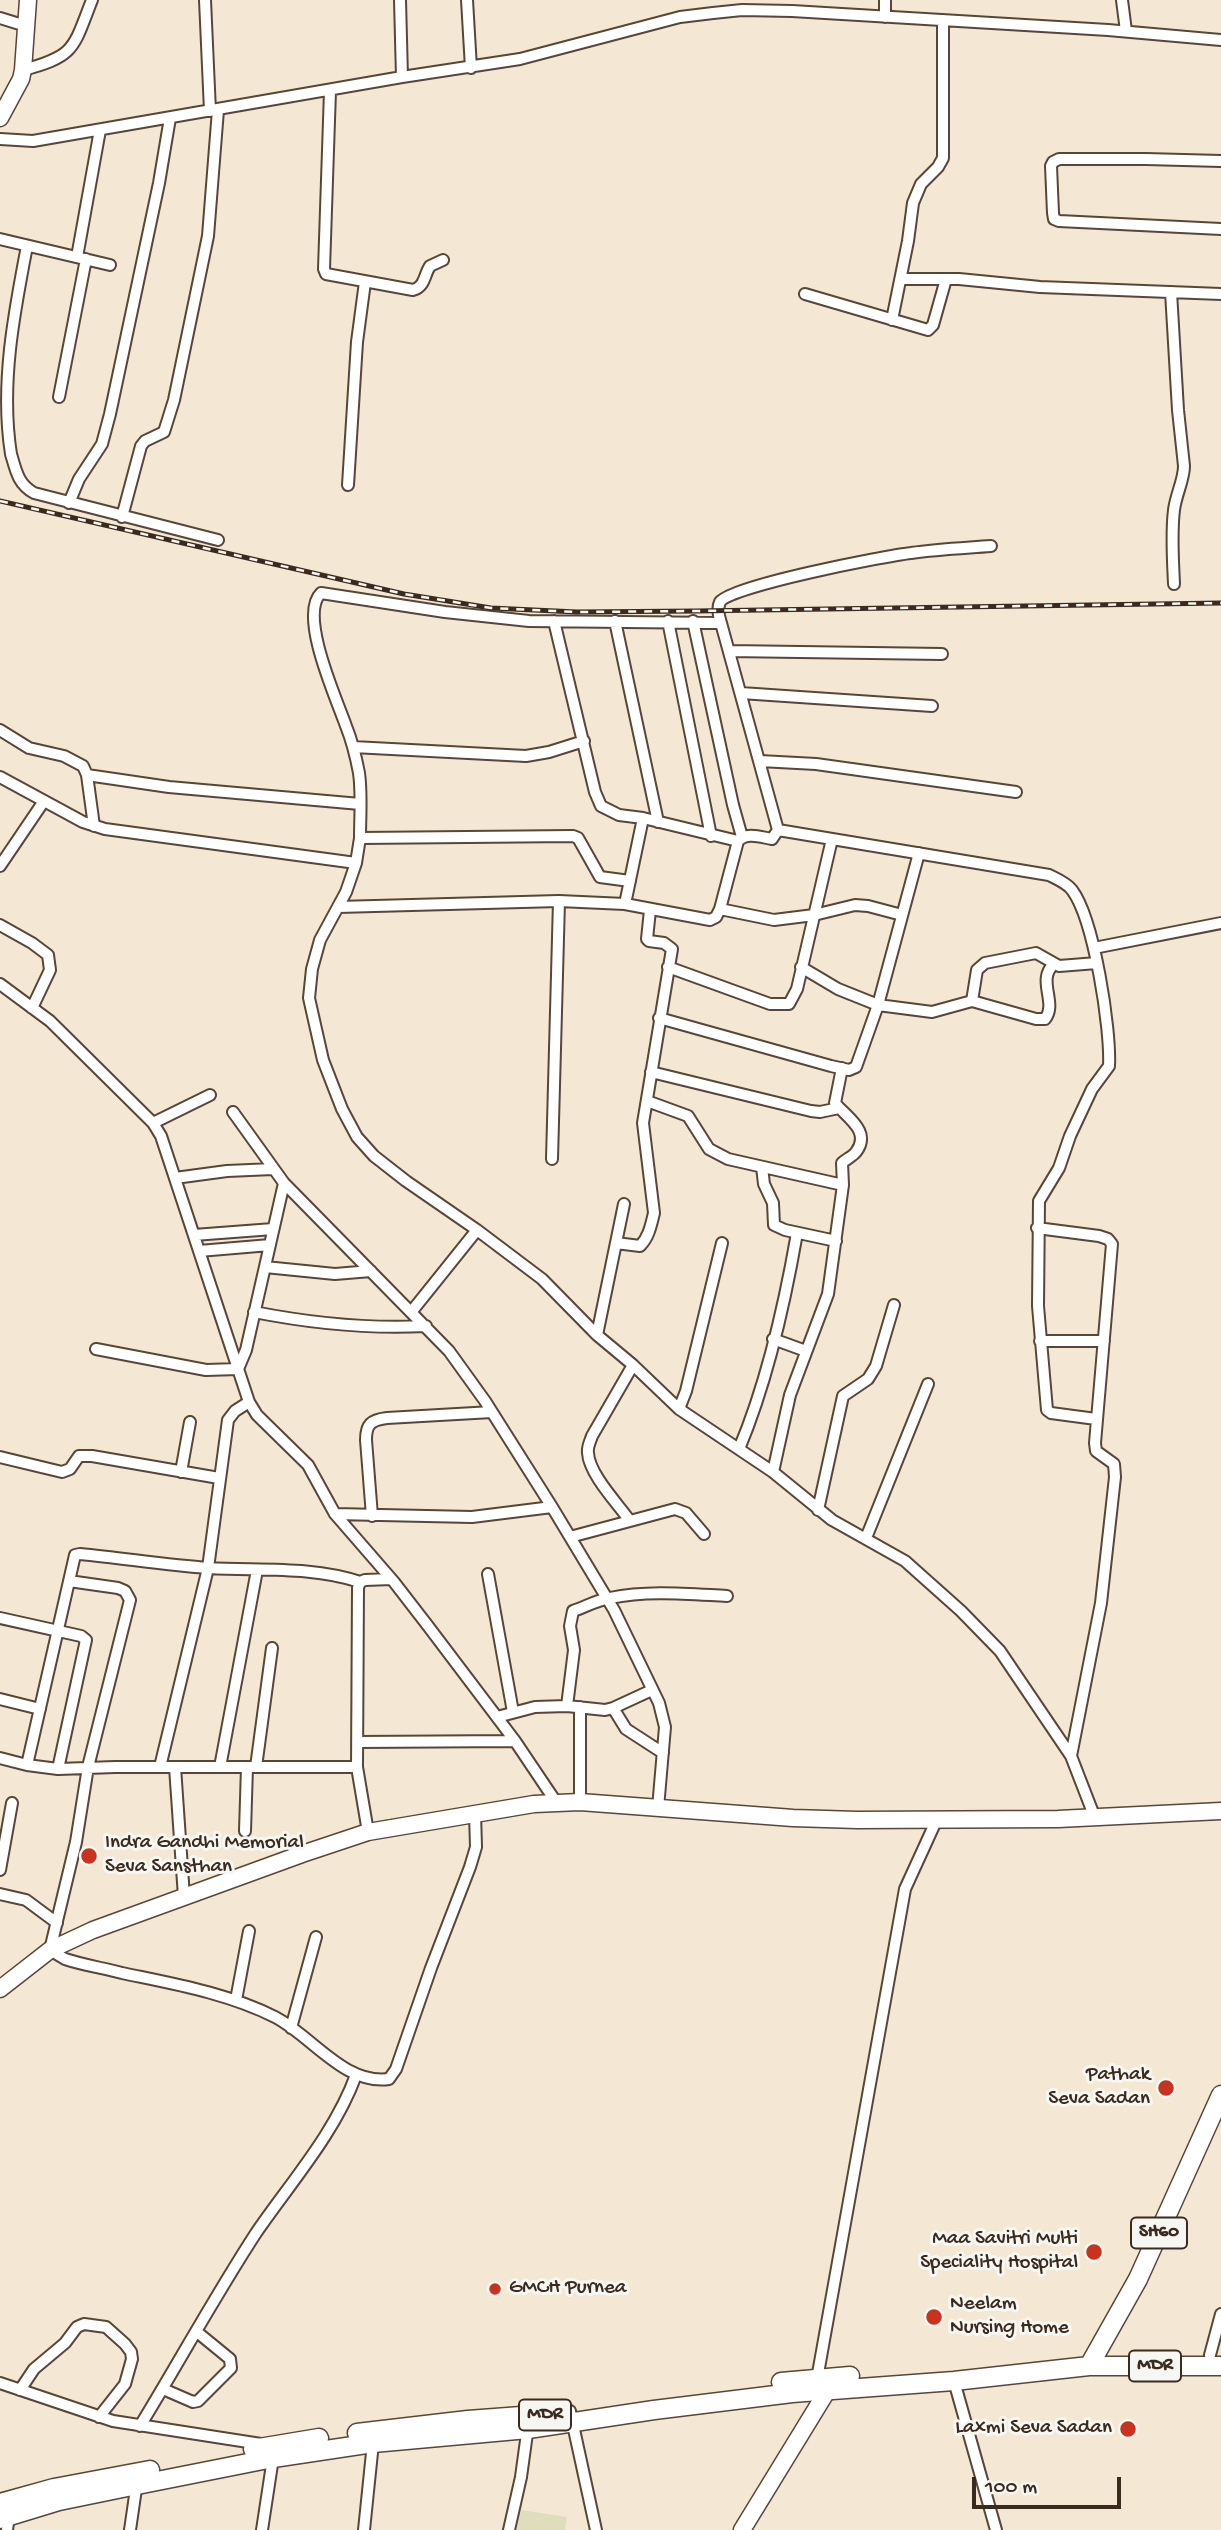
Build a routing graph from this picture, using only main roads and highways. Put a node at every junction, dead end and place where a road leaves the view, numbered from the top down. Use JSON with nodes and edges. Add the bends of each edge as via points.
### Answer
{"nodes":[{"id":1,"x":1221,"y":2095,"type":"edge"},
{"id":2,"x":1217,"y":2358,"type":"edge"},
{"id":3,"x":1091,"y":2361,"type":"junction"},
{"id":4,"x":826,"y":2382,"type":"junction"},
{"id":5,"x":528,"y":2423,"type":"junction"},
{"id":6,"x":272,"y":2451,"type":"junction"},
{"id":7,"x":4,"y":2517,"type":"edge"}],
"edges":[{"from":1,"to":3,"type":"main road","number":"SH60","via":[[1138,2278]]},
{"from":2,"to":3,"type":"main road","number":"MDR"},
{"from":3,"to":4,"type":"main road","number":"MDR"},
{"from":3,"to":4,"type":"main road","number":"MDR","via":[[954,2381]]},
{"from":4,"to":5,"type":"main road","number":"MDR","via":[[652,2398]]},
{"from":5,"to":6,"type":"main road","number":"MDR","via":[[309,2451]]},
{"from":5,"to":6,"type":"main road","number":"MDR","via":[[468,2420]]},
{"from":6,"to":7,"type":"main road","number":"MDR","via":[[138,2478],[54,2488]]}]}
